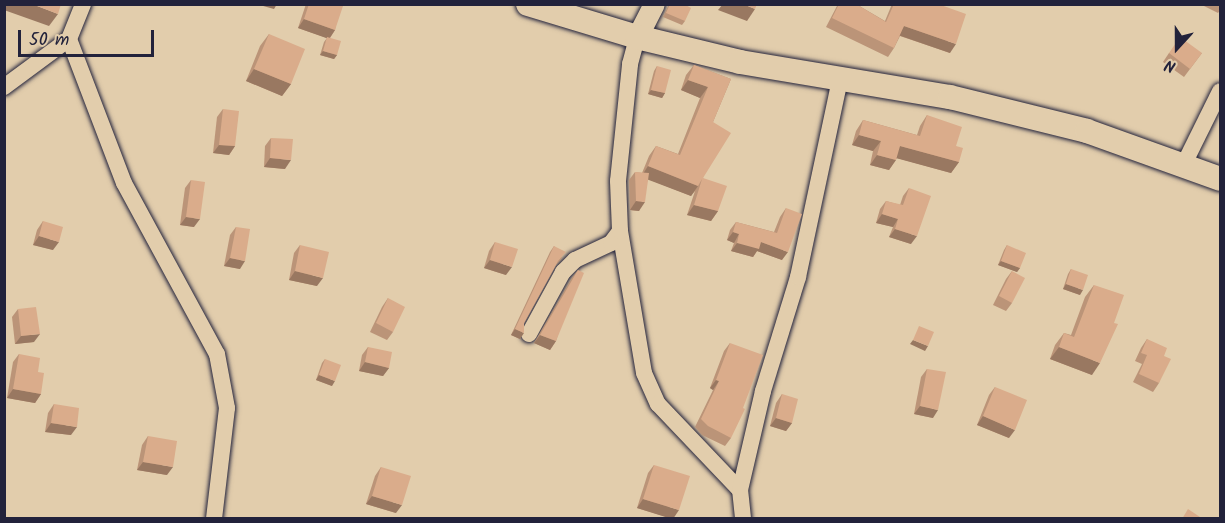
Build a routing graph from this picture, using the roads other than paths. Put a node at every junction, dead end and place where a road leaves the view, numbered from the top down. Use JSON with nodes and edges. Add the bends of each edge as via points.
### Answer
{"nodes":[{"id":1,"x":83,"y":4,"type":"edge"},
{"id":2,"x":528,"y":4,"type":"edge"},
{"id":3,"x":654,"y":4,"type":"edge"},
{"id":4,"x":637,"y":37,"type":"junction"},
{"id":5,"x":69,"y":39,"type":"junction"},
{"id":6,"x":840,"y":80,"type":"junction"},
{"id":7,"x":4,"y":87,"type":"edge"},
{"id":8,"x":1221,"y":91,"type":"edge"},
{"id":9,"x":1184,"y":164,"type":"junction"},
{"id":10,"x":1221,"y":179,"type":"edge"},
{"id":11,"x":620,"y":231,"type":"junction"},
{"id":12,"x":529,"y":334,"type":"dead end"},
{"id":13,"x":740,"y":490,"type":"junction"},
{"id":14,"x":214,"y":519,"type":"edge"},
{"id":15,"x":743,"y":519,"type":"edge"}],
"edges":[{"from":1,"to":5,"type":"street"},
{"from":2,"to":4,"type":"main road"},
{"from":3,"to":4,"type":"street"},
{"from":4,"to":6,"type":"main road","via":[[740,62]]},
{"from":4,"to":11,"type":"street","via":[[630,64],[618,181]]},
{"from":5,"to":7,"type":"street"},
{"from":5,"to":14,"type":"street","via":[[124,183],[217,354],[227,408]]},
{"from":6,"to":9,"type":"main road","via":[[950,97],[1087,132]]},
{"from":6,"to":13,"type":"street","via":[[798,277],[763,391]]},
{"from":8,"to":9,"type":"street"},
{"from":9,"to":10,"type":"main road"},
{"from":11,"to":12,"type":"street","via":[[611,243],[574,260],[563,272]]},
{"from":11,"to":13,"type":"street","via":[[644,372],[658,404]]},
{"from":13,"to":15,"type":"street"}]}
